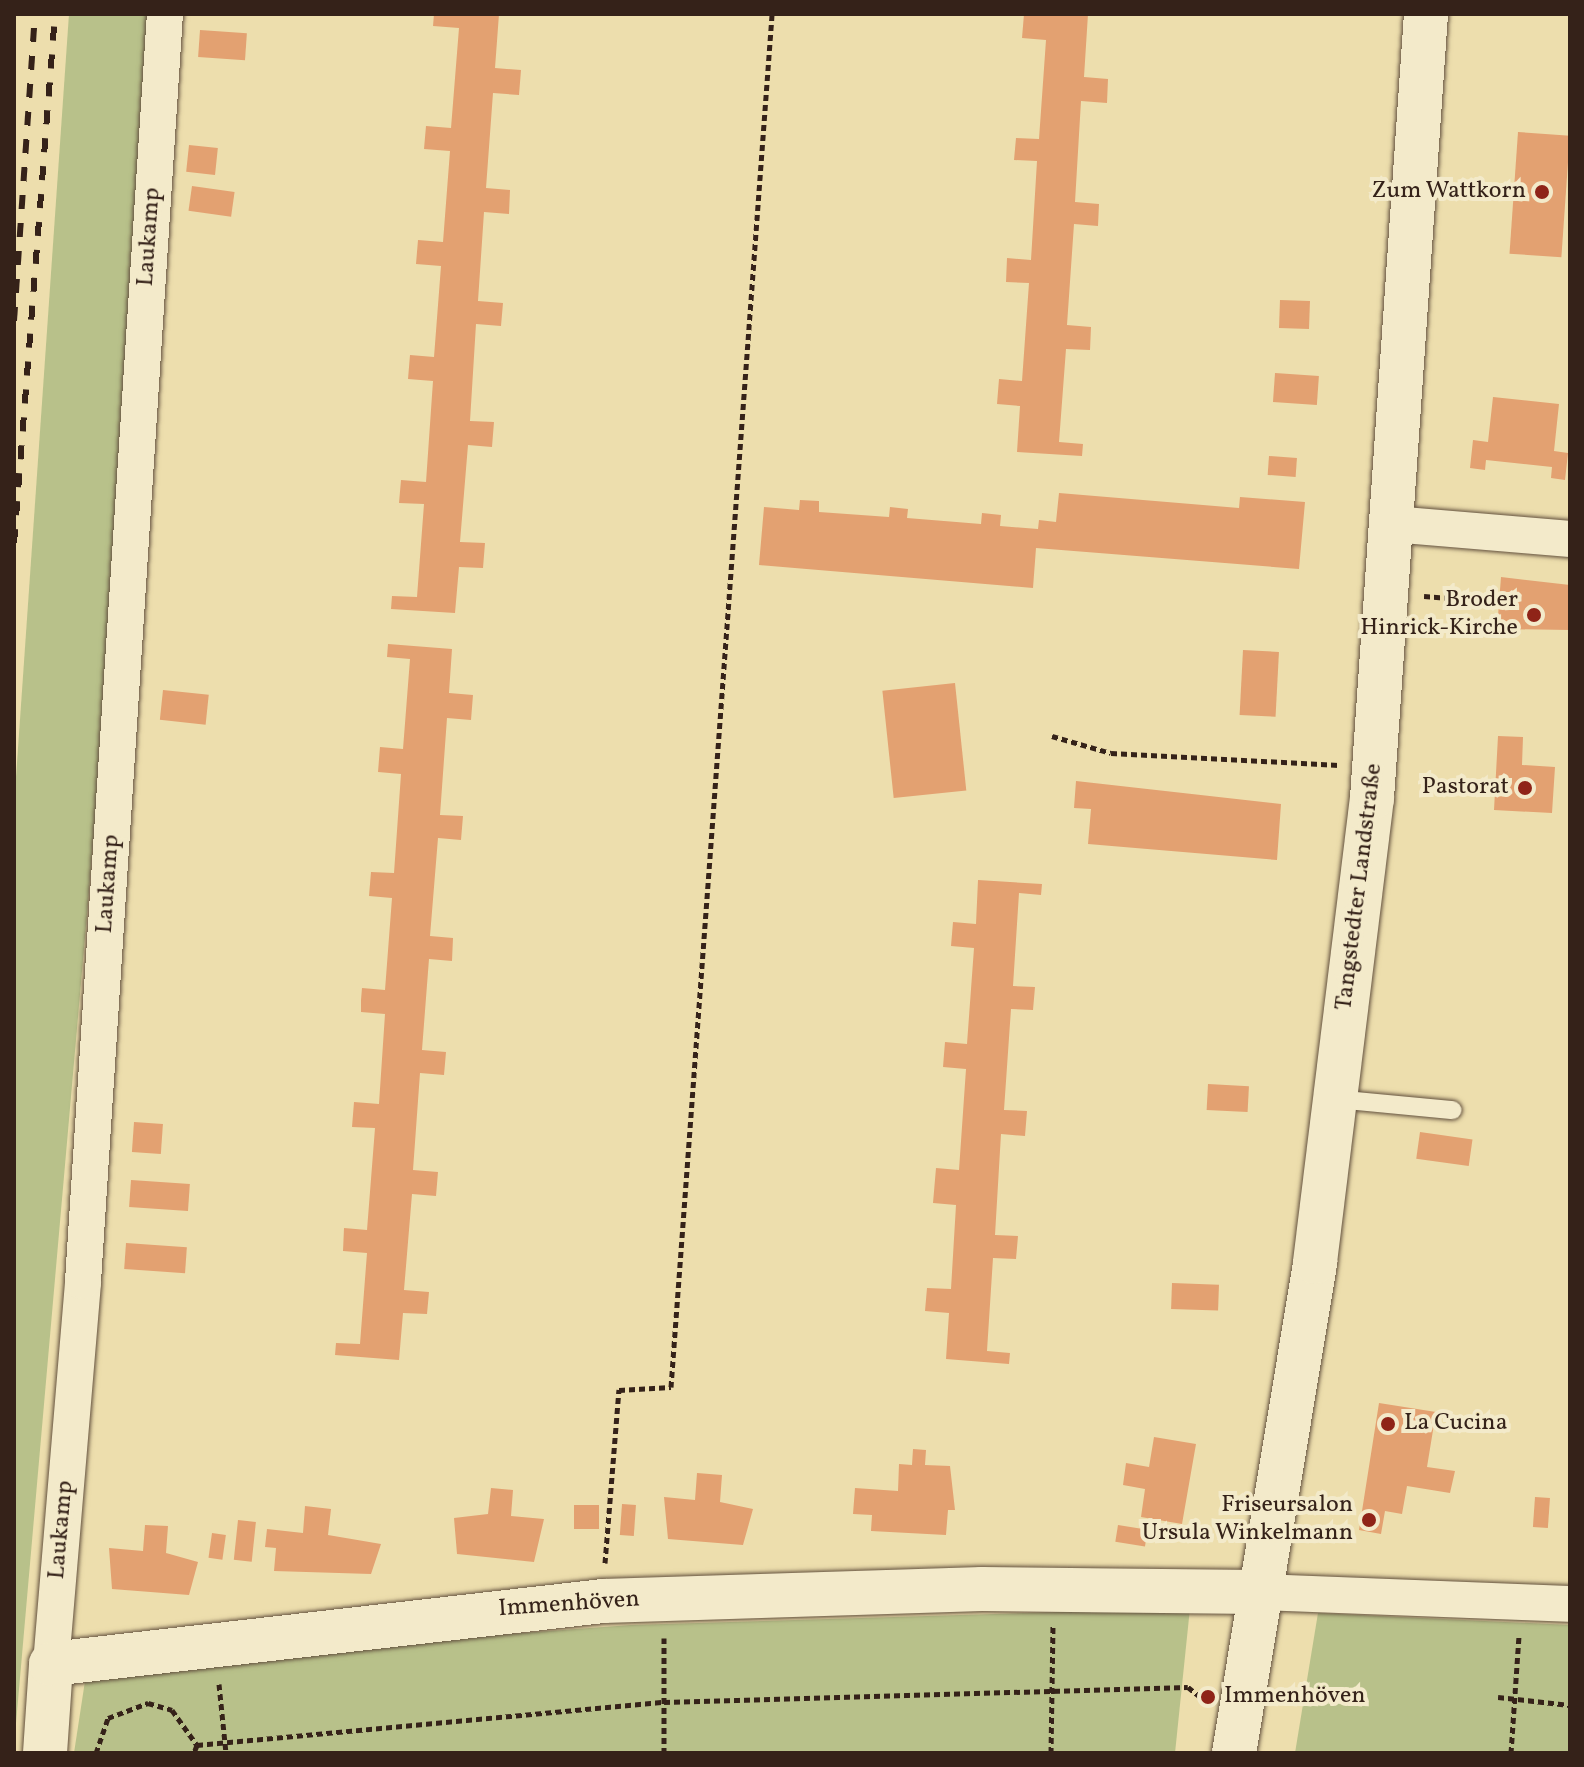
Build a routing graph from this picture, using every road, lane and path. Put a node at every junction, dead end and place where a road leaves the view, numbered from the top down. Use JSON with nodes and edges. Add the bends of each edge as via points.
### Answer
{"nodes":[{"id":1,"x":165,"y":14,"type":"edge"},
{"id":2,"x":772,"y":14,"type":"edge"},
{"id":3,"x":1426,"y":14,"type":"edge"},
{"id":4,"x":1392,"y":524,"type":"junction"},
{"id":5,"x":1570,"y":539,"type":"edge"},
{"id":6,"x":1387,"y":594,"type":"junction"},
{"id":7,"x":1499,"y":602,"type":"dead end"},
{"id":8,"x":1052,"y":736,"type":"dead end"},
{"id":9,"x":1374,"y":766,"type":"junction"},
{"id":10,"x":1335,"y":1099,"type":"junction"},
{"id":11,"x":1452,"y":1110,"type":"dead end"},
{"id":12,"x":1053,"y":1590,"type":"junction"},
{"id":13,"x":1259,"y":1592,"type":"junction"},
{"id":14,"x":663,"y":1599,"type":"junction"},
{"id":15,"x":1522,"y":1599,"type":"junction"},
{"id":16,"x":603,"y":1601,"type":"junction"},
{"id":17,"x":1570,"y":1604,"type":"edge"},
{"id":18,"x":215,"y":1643,"type":"junction"},
{"id":19,"x":51,"y":1664,"type":"junction"},
{"id":20,"x":1052,"y":1691,"type":"junction"},
{"id":21,"x":1498,"y":1697,"type":"dead end"},
{"id":22,"x":1514,"y":1699,"type":"junction"},
{"id":23,"x":664,"y":1702,"type":"junction"},
{"id":24,"x":1570,"y":1705,"type":"edge"},
{"id":25,"x":1236,"y":1741,"type":"edge"},
{"id":26,"x":225,"y":1742,"type":"junction"},
{"id":27,"x":197,"y":1745,"type":"junction"},
{"id":28,"x":45,"y":1753,"type":"edge"},
{"id":29,"x":96,"y":1753,"type":"edge"},
{"id":30,"x":194,"y":1753,"type":"edge"},
{"id":31,"x":226,"y":1753,"type":"edge"},
{"id":32,"x":664,"y":1753,"type":"edge"},
{"id":33,"x":1051,"y":1753,"type":"edge"},
{"id":34,"x":1511,"y":1753,"type":"edge"}],
"edges":[{"from":1,"to":19,"type":"street","name":"Laukamp","via":[[83,1281]]},
{"from":2,"to":16,"type":"path","via":[[671,1387],[619,1390]]},
{"from":3,"to":4,"type":"street","name":"Tangstedter Landstraße"},
{"from":4,"to":5,"type":"street"},
{"from":4,"to":6,"type":"street","name":"Tangstedter Landstraße"},
{"from":6,"to":7,"type":"path"},
{"from":6,"to":9,"type":"street","name":"Tangstedter Landstraße"},
{"from":8,"to":9,"type":"path","via":[[1088,740],[1111,753]]},
{"from":9,"to":10,"type":"street","name":"Tangstedter Landstraße"},
{"from":10,"to":11,"type":"lane"},
{"from":10,"to":13,"type":"street","name":"Tangstedter Landstraße"},
{"from":12,"to":13,"type":"street","name":"Immenhöven"},
{"from":12,"to":14,"type":"street","name":"Immenhöven"},
{"from":12,"to":20,"type":"path"},
{"from":13,"to":15,"type":"street","name":"Immenhöven"},
{"from":13,"to":25,"type":"street","name":"Tangstedter Landstraße"},
{"from":14,"to":16,"type":"street","name":"Immenhöven"},
{"from":14,"to":23,"type":"path"},
{"from":15,"to":17,"type":"street","name":"Immenhöven"},
{"from":15,"to":22,"type":"path"},
{"from":16,"to":18,"type":"street","name":"Immenhöven"},
{"from":18,"to":19,"type":"street","name":"Immenhöven"},
{"from":18,"to":26,"type":"path"},
{"from":19,"to":28,"type":"street","name":"Laukamp"},
{"from":20,"to":23,"type":"path"},
{"from":20,"to":25,"type":"path","via":[[1188,1687]]},
{"from":20,"to":33,"type":"path"},
{"from":21,"to":22,"type":"path"},
{"from":22,"to":24,"type":"path"},
{"from":22,"to":34,"type":"path"},
{"from":23,"to":26,"type":"path"},
{"from":23,"to":32,"type":"path"},
{"from":26,"to":27,"type":"path"},
{"from":26,"to":31,"type":"path"},
{"from":27,"to":29,"type":"path","via":[[172,1710],[148,1703],[108,1718]]},
{"from":27,"to":30,"type":"path"}]}
